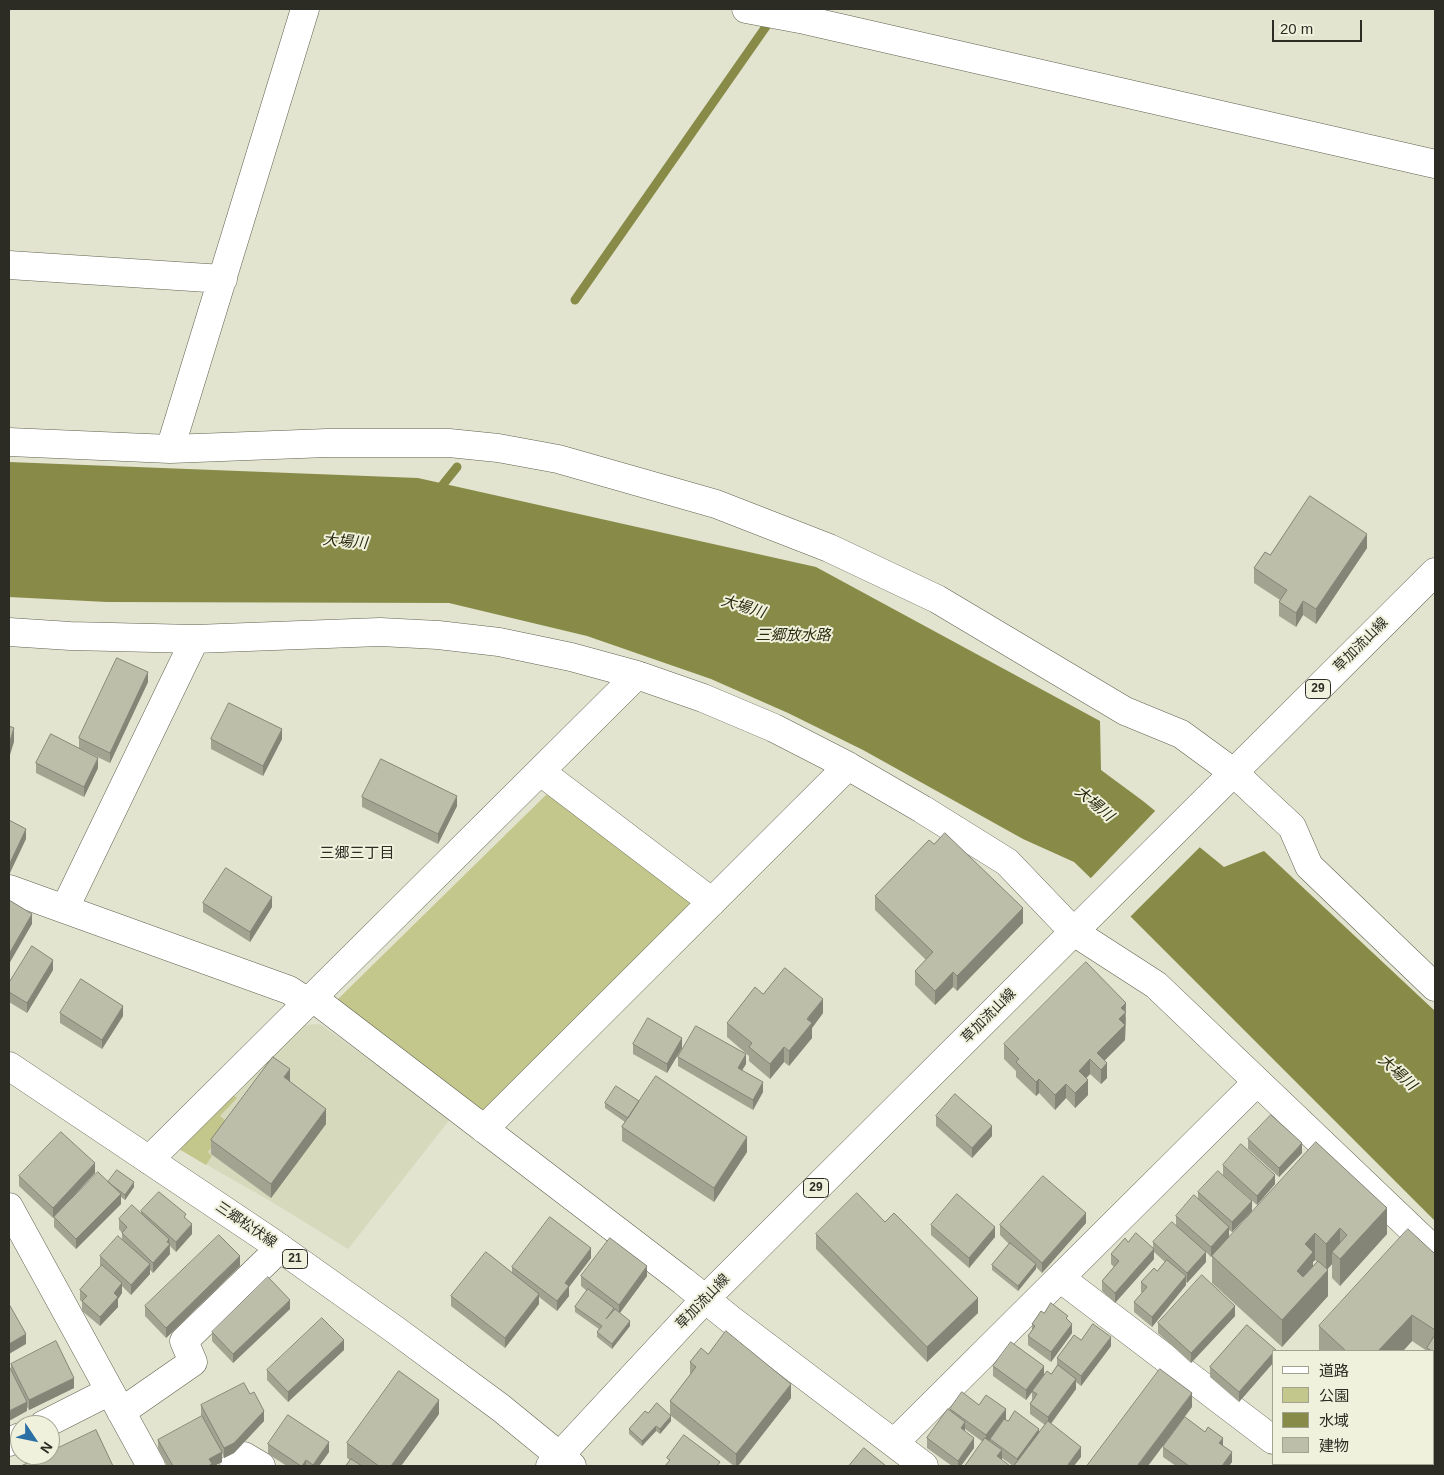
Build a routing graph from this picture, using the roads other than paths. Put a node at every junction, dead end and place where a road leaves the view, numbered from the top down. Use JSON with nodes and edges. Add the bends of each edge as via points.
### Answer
{"nodes":[{"id":1,"x":305,"y":9,"type":"edge"},
{"id":2,"x":754,"y":11,"type":"edge"},
{"id":3,"x":1435,"y":164,"type":"edge"},
{"id":4,"x":9,"y":264,"type":"edge"},
{"id":5,"x":222,"y":279,"type":"junction"},
{"id":6,"x":9,"y":442,"type":"edge"},
{"id":7,"x":170,"y":449,"type":"junction"},
{"id":8,"x":1435,"y":572,"type":"edge"},
{"id":9,"x":9,"y":632,"type":"edge"},
{"id":10,"x":195,"y":639,"type":"junction"},
{"id":11,"x":637,"y":675,"type":"junction"},
{"id":12,"x":848,"y":766,"type":"junction"},
{"id":13,"x":541,"y":772,"type":"junction"},
{"id":14,"x":1233,"y":772,"type":"junction"},
{"id":15,"x":9,"y":888,"type":"edge"},
{"id":16,"x":712,"y":902,"type":"junction"},
{"id":17,"x":65,"y":908,"type":"junction"},
{"id":18,"x":1082,"y":924,"type":"junction"},
{"id":19,"x":1435,"y":987,"type":"edge"},
{"id":20,"x":311,"y":1000,"type":"junction"},
{"id":21,"x":9,"y":1066,"type":"edge"},
{"id":22,"x":1257,"y":1082,"type":"junction"},
{"id":23,"x":484,"y":1129,"type":"junction"},
{"id":24,"x":149,"y":1160,"type":"junction"},
{"id":25,"x":9,"y":1206,"type":"edge"},
{"id":26,"x":280,"y":1248,"type":"junction"},
{"id":27,"x":1435,"y":1251,"type":"edge"},
{"id":28,"x":1060,"y":1278,"type":"junction"},
{"id":29,"x":705,"y":1299,"type":"junction"},
{"id":30,"x":115,"y":1401,"type":"junction"},
{"id":31,"x":60,"y":1419,"type":"edge"},
{"id":32,"x":1272,"y":1439,"type":"edge"},
{"id":33,"x":894,"y":1443,"type":"junction"},
{"id":34,"x":560,"y":1463,"type":"edge"},
{"id":35,"x":151,"y":1466,"type":"edge"},
{"id":36,"x":234,"y":1466,"type":"edge"},
{"id":37,"x":261,"y":1466,"type":"edge"},
{"id":38,"x":924,"y":1466,"type":"edge"}],
"edges":[{"from":1,"to":5,"type":"street"},
{"from":2,"to":3,"type":"street","via":[[802,19]]},
{"from":4,"to":5,"type":"street"},
{"from":5,"to":7,"type":"street"},
{"from":6,"to":7,"type":"street"},
{"from":7,"to":14,"type":"street","via":[[327,443],[449,443],[558,459],[690,496],[829,548],[937,599],[1124,711],[1181,734]]},
{"from":8,"to":14,"type":"street","name":"草加流山線","number":"29"},
{"from":9,"to":10,"type":"street"},
{"from":10,"to":11,"type":"street","via":[[380,632],[438,635],[499,642]]},
{"from":10,"to":17,"type":"street"},
{"from":11,"to":12,"type":"street","via":[[774,728]]},
{"from":11,"to":13,"type":"street"},
{"from":12,"to":16,"type":"street"},
{"from":12,"to":18,"type":"street","via":[[1006,862]]},
{"from":13,"to":16,"type":"street"},
{"from":13,"to":20,"type":"street"},
{"from":14,"to":18,"type":"street","name":"草加流山線","number":"29"},
{"from":14,"to":19,"type":"street","via":[[1292,827],[1309,866]]},
{"from":15,"to":17,"type":"street"},
{"from":16,"to":23,"type":"street"},
{"from":17,"to":20,"type":"street"},
{"from":18,"to":22,"type":"street","via":[[1156,985]]},
{"from":18,"to":29,"type":"street","name":"草加流山線","number":"29"},
{"from":20,"to":23,"type":"street"},
{"from":20,"to":24,"type":"street"},
{"from":21,"to":24,"type":"street","name":"三郷松伏線","number":"21"},
{"from":22,"to":27,"type":"street"},
{"from":22,"to":28,"type":"street"},
{"from":23,"to":29,"type":"street"},
{"from":24,"to":26,"type":"street","name":"三郷松伏線","number":"21"},
{"from":25,"to":30,"type":"street"},
{"from":26,"to":30,"type":"street","via":[[184,1341],[193,1362]]},
{"from":26,"to":34,"type":"street","name":"三郷松伏線","number":"21","via":[[501,1408]]},
{"from":28,"to":32,"type":"street"},
{"from":28,"to":33,"type":"street"},
{"from":29,"to":33,"type":"street"},
{"from":29,"to":34,"type":"street","name":"草加流山線","number":"29"},
{"from":30,"to":31,"type":"street"},
{"from":30,"to":35,"type":"street"},
{"from":33,"to":38,"type":"street"},
{"from":36,"to":37,"type":"street","via":[[244,1456]]}]}
